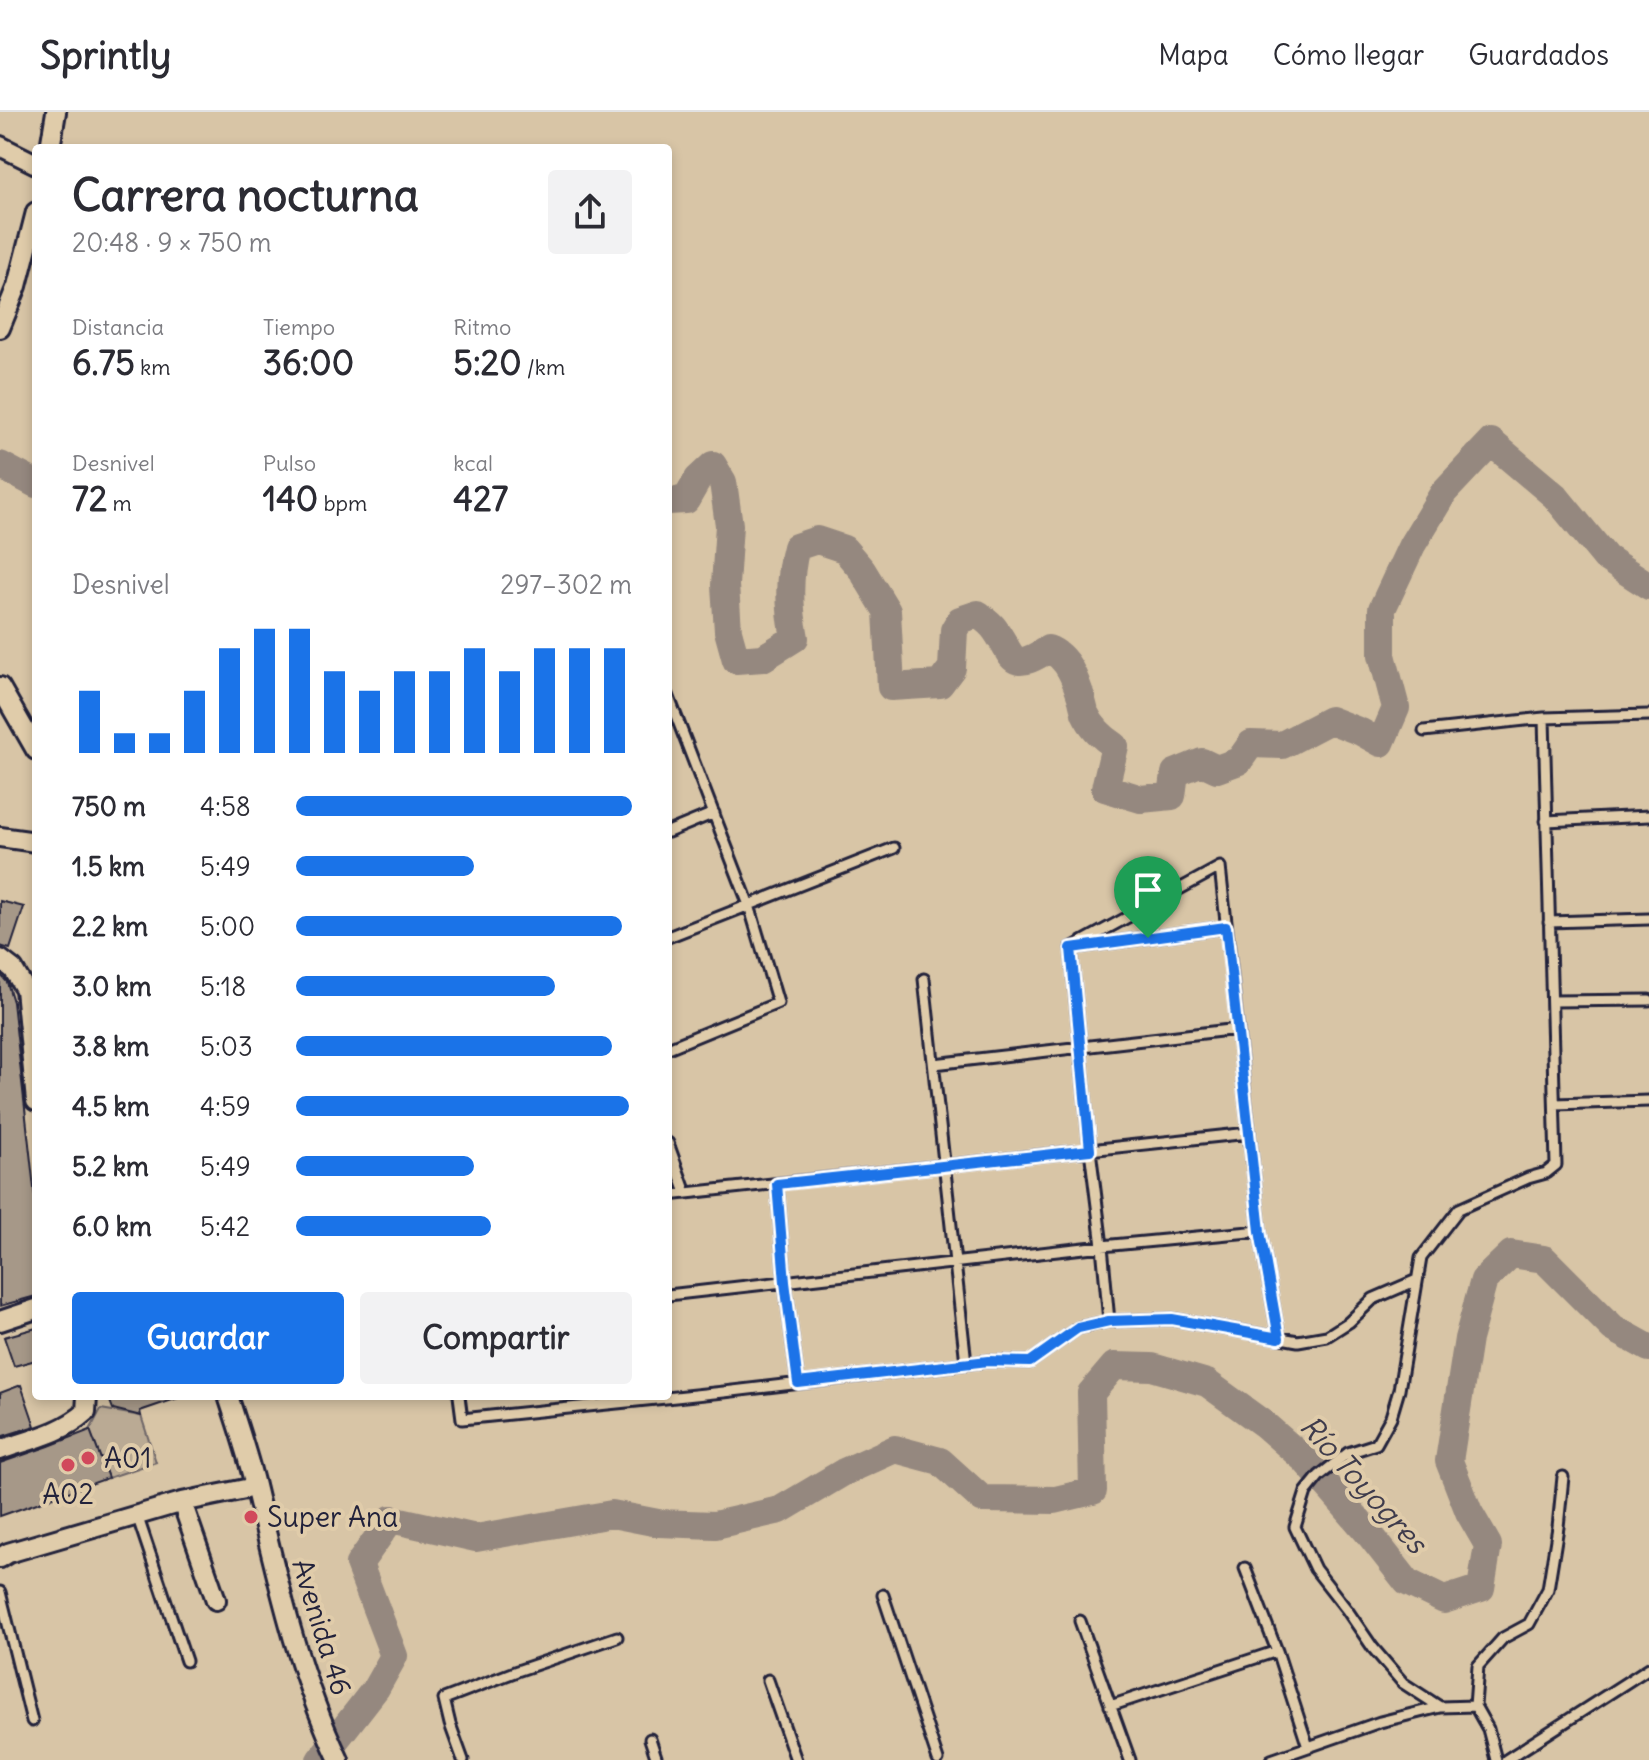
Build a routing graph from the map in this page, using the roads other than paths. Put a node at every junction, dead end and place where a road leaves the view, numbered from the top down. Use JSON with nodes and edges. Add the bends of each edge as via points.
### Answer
{"nodes":[{"id":1,"x":56,"y":112,"type":"edge"},
{"id":2,"x":51,"y":144,"type":"edge"},
{"id":3,"x":0,"y":146,"type":"edge"},
{"id":4,"x":32,"y":162,"type":"edge"},
{"id":5,"x":32,"y":228,"type":"edge"},
{"id":6,"x":0,"y":328,"type":"edge"},
{"id":7,"x":0,"y":687,"type":"edge"},
{"id":8,"x":672,"y":705,"type":"edge"},
{"id":9,"x":1649,"y":715,"type":"edge"},
{"id":10,"x":1544,"y":718,"type":"junction"},
{"id":11,"x":1424,"y":731,"type":"dead end"},
{"id":12,"x":32,"y":743,"type":"edge"},
{"id":13,"x":714,"y":813,"type":"junction"},
{"id":14,"x":1649,"y":816,"type":"edge"},
{"id":15,"x":1546,"y":821,"type":"junction"},
{"id":16,"x":672,"y":830,"type":"edge"},
{"id":17,"x":0,"y":837,"type":"edge"},
{"id":18,"x":32,"y":841,"type":"edge"},
{"id":19,"x":894,"y":848,"type":"dead end"},
{"id":20,"x":749,"y":905,"type":"junction"},
{"id":21,"x":1649,"y":919,"type":"edge"},
{"id":22,"x":1549,"y":922,"type":"junction"},
{"id":23,"x":1226,"y":927,"type":"junction"},
{"id":24,"x":672,"y":935,"type":"edge"},
{"id":25,"x":1071,"y":948,"type":"junction"},
{"id":26,"x":7,"y":964,"type":"edge"},
{"id":27,"x":924,"y":979,"type":"dead end"},
{"id":28,"x":1649,"y":1000,"type":"edge"},
{"id":29,"x":1552,"y":1001,"type":"junction"},
{"id":30,"x":1238,"y":1029,"type":"junction"},
{"id":31,"x":672,"y":1046,"type":"edge"},
{"id":32,"x":1081,"y":1048,"type":"junction"},
{"id":33,"x":32,"y":1060,"type":"edge"},
{"id":34,"x":934,"y":1064,"type":"junction"},
{"id":35,"x":1649,"y":1101,"type":"edge"},
{"id":36,"x":1555,"y":1104,"type":"junction"},
{"id":37,"x":1249,"y":1133,"type":"junction"},
{"id":38,"x":1090,"y":1150,"type":"junction"},
{"id":39,"x":672,"y":1154,"type":"edge"},
{"id":40,"x":946,"y":1166,"type":"junction"},
{"id":41,"x":777,"y":1184,"type":"junction"},
{"id":42,"x":686,"y":1193,"type":"junction"},
{"id":43,"x":672,"y":1195,"type":"edge"},
{"id":44,"x":1260,"y":1231,"type":"junction"},
{"id":45,"x":1102,"y":1246,"type":"junction"},
{"id":46,"x":957,"y":1263,"type":"junction"},
{"id":47,"x":1417,"y":1280,"type":"junction"},
{"id":48,"x":785,"y":1282,"type":"junction"},
{"id":49,"x":672,"y":1295,"type":"edge"},
{"id":50,"x":32,"y":1310,"type":"edge"},
{"id":51,"x":0,"y":1321,"type":"edge"},
{"id":52,"x":1109,"y":1321,"type":"junction"},
{"id":53,"x":1279,"y":1338,"type":"junction"},
{"id":54,"x":966,"y":1363,"type":"junction"},
{"id":55,"x":798,"y":1383,"type":"junction"},
{"id":56,"x":672,"y":1395,"type":"edge"},
{"id":57,"x":229,"y":1400,"type":"edge"},
{"id":58,"x":460,"y":1400,"type":"edge"},
{"id":59,"x":624,"y":1400,"type":"edge"},
{"id":60,"x":87,"y":1404,"type":"edge"},
{"id":61,"x":0,"y":1450,"type":"edge"},
{"id":62,"x":1563,"y":1477,"type":"dead end"},
{"id":63,"x":255,"y":1487,"type":"junction"},
{"id":64,"x":182,"y":1502,"type":"junction"},
{"id":65,"x":137,"y":1515,"type":"junction"},
{"id":66,"x":0,"y":1558,"type":"edge"},
{"id":67,"x":1245,"y":1568,"type":"dead end"},
{"id":68,"x":0,"y":1592,"type":"edge"},
{"id":69,"x":883,"y":1595,"type":"dead end"},
{"id":70,"x":216,"y":1600,"type":"dead end"},
{"id":71,"x":1080,"y":1621,"type":"dead end"},
{"id":72,"x":617,"y":1637,"type":"dead end"},
{"id":73,"x":1277,"y":1651,"type":"junction"},
{"id":74,"x":186,"y":1661,"type":"dead end"},
{"id":75,"x":1649,"y":1668,"type":"edge"},
{"id":76,"x":768,"y":1680,"type":"dead end"},
{"id":77,"x":1110,"y":1706,"type":"junction"},
{"id":78,"x":1475,"y":1706,"type":"junction"},
{"id":79,"x":1440,"y":1707,"type":"junction"},
{"id":80,"x":32,"y":1721,"type":"dead end"},
{"id":81,"x":650,"y":1739,"type":"dead end"},
{"id":82,"x":1308,"y":1747,"type":"junction"},
{"id":83,"x":339,"y":1760,"type":"edge"},
{"id":84,"x":463,"y":1760,"type":"edge"},
{"id":85,"x":657,"y":1760,"type":"edge"},
{"id":86,"x":796,"y":1760,"type":"edge"},
{"id":87,"x":938,"y":1760,"type":"edge"},
{"id":88,"x":1130,"y":1760,"type":"edge"},
{"id":89,"x":1271,"y":1760,"type":"edge"},
{"id":90,"x":1496,"y":1760,"type":"edge"},
{"id":91,"x":1506,"y":1760,"type":"edge"}],
"edges":[{"from":1,"to":2,"type":"street"},
{"from":3,"to":4,"type":"street"},
{"from":5,"to":6,"type":"street"},
{"from":7,"to":12,"type":"street"},
{"from":8,"to":13,"type":"lane"},
{"from":9,"to":10,"type":"lane"},
{"from":10,"to":11,"type":"lane"},
{"from":10,"to":15,"type":"lane"},
{"from":13,"to":16,"type":"lane"},
{"from":13,"to":20,"type":"lane"},
{"from":14,"to":15,"type":"lane"},
{"from":15,"to":22,"type":"lane"},
{"from":17,"to":18,"type":"street"},
{"from":19,"to":20,"type":"lane"},
{"from":20,"to":24,"type":"lane"},
{"from":20,"to":31,"type":"lane","via":[[778,1003]]},
{"from":21,"to":22,"type":"lane"},
{"from":22,"to":29,"type":"lane"},
{"from":23,"to":25,"type":"lane"},
{"from":23,"to":25,"type":"lane","via":[[1220,867]]},
{"from":23,"to":30,"type":"lane"},
{"from":25,"to":32,"type":"lane"},
{"from":26,"to":33,"type":"street","via":[[25,989]]},
{"from":27,"to":34,"type":"lane"},
{"from":28,"to":29,"type":"lane"},
{"from":29,"to":36,"type":"lane"},
{"from":30,"to":32,"type":"lane"},
{"from":30,"to":37,"type":"lane"},
{"from":32,"to":34,"type":"lane"},
{"from":32,"to":38,"type":"lane"},
{"from":34,"to":40,"type":"lane"},
{"from":35,"to":36,"type":"lane"},
{"from":36,"to":47,"type":"lane","via":[[1556,1165],[1459,1209],[1421,1258]]},
{"from":37,"to":38,"type":"lane"},
{"from":37,"to":44,"type":"lane"},
{"from":38,"to":40,"type":"lane"},
{"from":38,"to":45,"type":"lane"},
{"from":39,"to":42,"type":"lane"},
{"from":40,"to":41,"type":"lane"},
{"from":40,"to":46,"type":"lane"},
{"from":41,"to":42,"type":"lane"},
{"from":41,"to":48,"type":"lane"},
{"from":42,"to":43,"type":"lane"},
{"from":44,"to":45,"type":"lane"},
{"from":44,"to":53,"type":"lane"},
{"from":45,"to":46,"type":"lane"},
{"from":45,"to":52,"type":"lane"},
{"from":46,"to":48,"type":"lane"},
{"from":46,"to":54,"type":"lane"},
{"from":47,"to":53,"type":"lane","via":[[1373,1299],[1327,1336]]},
{"from":47,"to":79,"type":"lane","via":[[1391,1417],[1376,1444],[1348,1453],[1319,1476],[1306,1492],[1295,1527],[1315,1569],[1373,1648],[1403,1683]]},
{"from":48,"to":49,"type":"lane"},
{"from":48,"to":55,"type":"lane"},
{"from":50,"to":51,"type":"street"},
{"from":52,"to":53,"type":"lane","via":[[1172,1319]]},
{"from":52,"to":54,"type":"lane","via":[[1078,1328],[1030,1362]]},
{"from":54,"to":55,"type":"lane"},
{"from":55,"to":56,"type":"lane"},
{"from":57,"to":63,"type":"street","name":"Avenida 46"},
{"from":58,"to":59,"type":"lane","via":[[462,1419]]},
{"from":60,"to":61,"type":"street","via":[[64,1428]]},
{"from":62,"to":78,"type":"lane","via":[[1548,1589],[1529,1624],[1503,1638],[1478,1666]]},
{"from":63,"to":64,"type":"street"},
{"from":63,"to":83,"type":"street","name":"Avenida 46","via":[[291,1632]]},
{"from":64,"to":65,"type":"street"},
{"from":64,"to":70,"type":"street"},
{"from":65,"to":66,"type":"street"},
{"from":65,"to":74,"type":"lane"},
{"from":67,"to":73,"type":"lane"},
{"from":68,"to":80,"type":"lane"},
{"from":69,"to":87,"type":"lane"},
{"from":71,"to":77,"type":"lane"},
{"from":72,"to":84,"type":"lane","via":[[444,1699]]},
{"from":73,"to":77,"type":"lane"},
{"from":73,"to":82,"type":"lane"},
{"from":75,"to":91,"type":"lane"},
{"from":76,"to":86,"type":"lane"},
{"from":77,"to":88,"type":"lane"},
{"from":78,"to":79,"type":"lane"},
{"from":78,"to":90,"type":"lane"},
{"from":79,"to":82,"type":"lane"},
{"from":81,"to":85,"type":"lane"},
{"from":82,"to":89,"type":"lane"}]}
